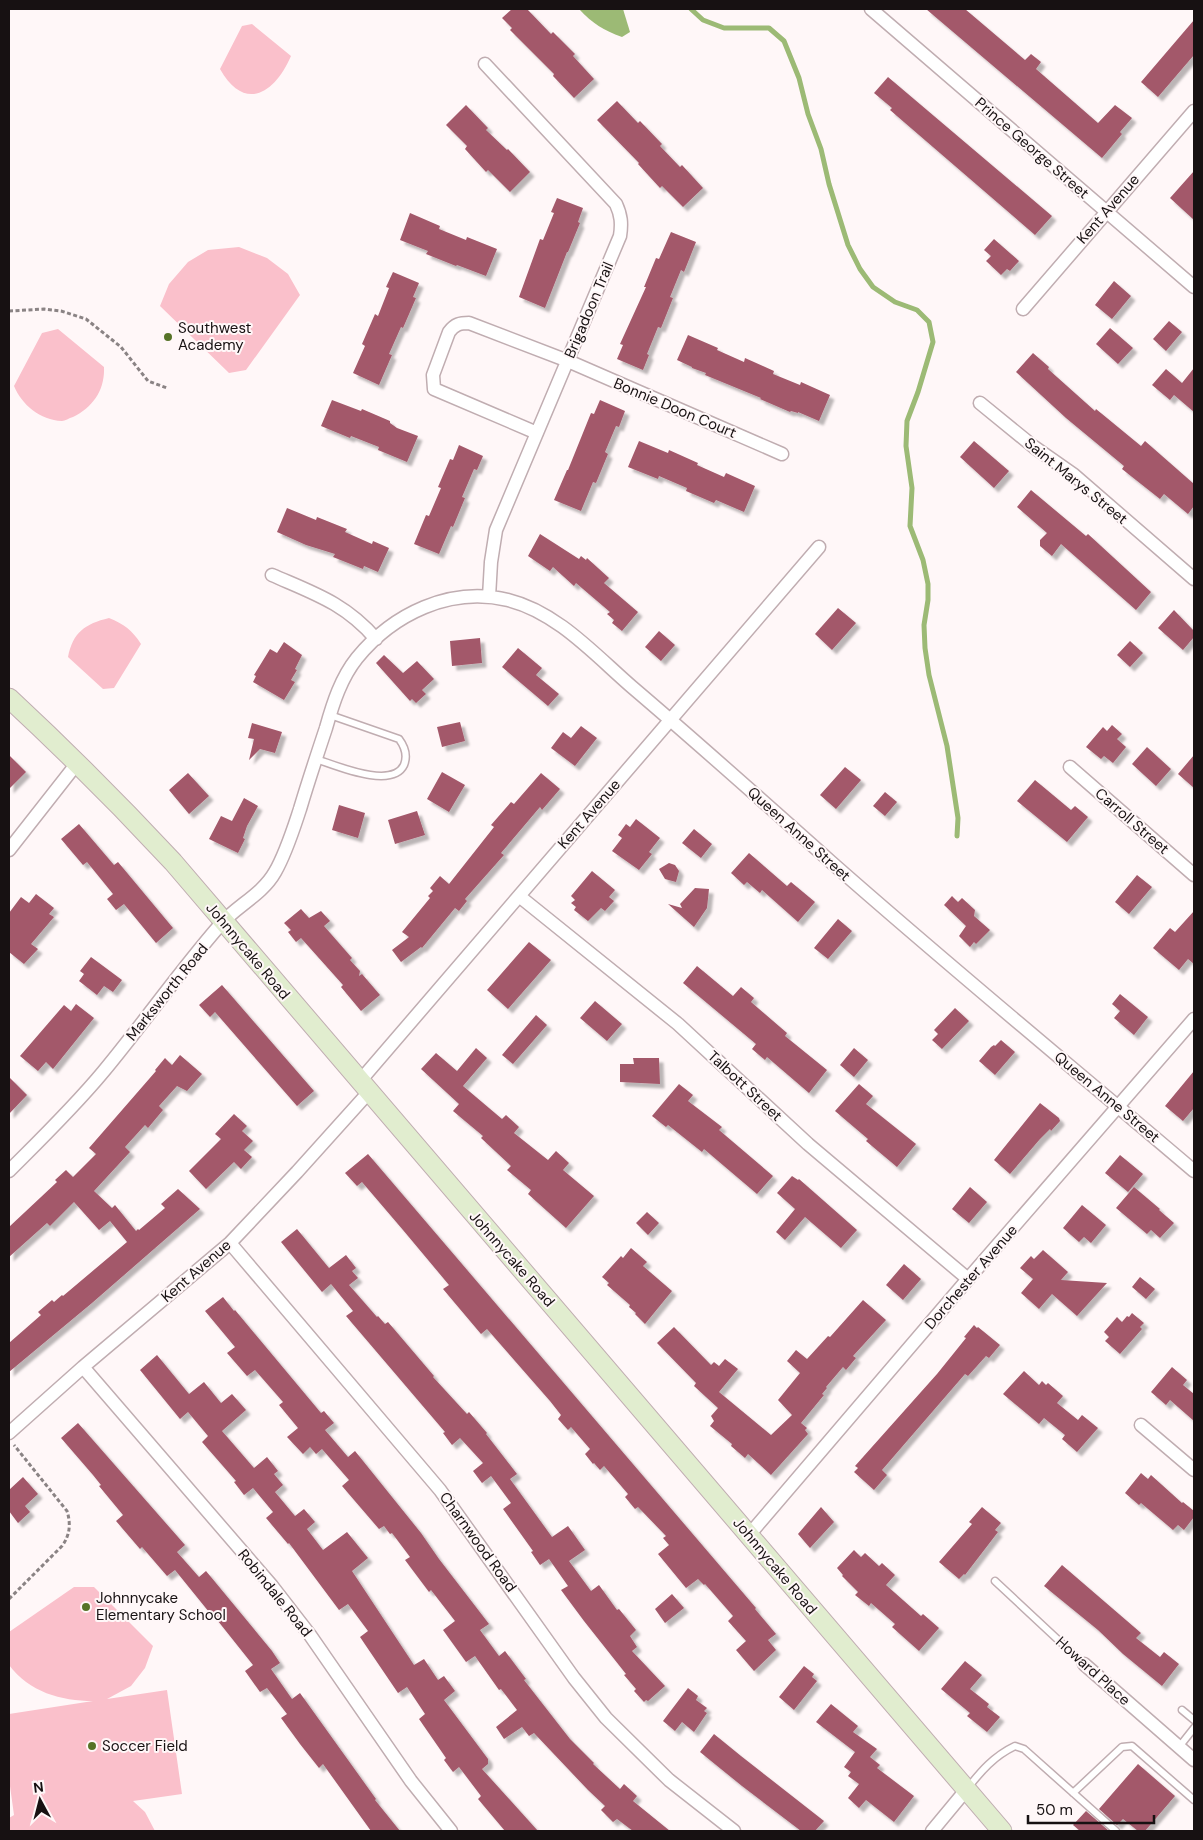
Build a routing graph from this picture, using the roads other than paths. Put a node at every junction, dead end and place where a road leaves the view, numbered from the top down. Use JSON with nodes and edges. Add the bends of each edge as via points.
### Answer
{"nodes":[{"id":1,"x":871,"y":9,"type":"edge"},
{"id":2,"x":485,"y":64,"type":"dead end"},
{"id":3,"x":1194,"y":111,"type":"edge"},
{"id":4,"x":1106,"y":212,"type":"junction"},
{"id":5,"x":1194,"y":287,"type":"edge"},
{"id":6,"x":1023,"y":309,"type":"dead end"},
{"id":7,"x":568,"y":361,"type":"junction"},
{"id":8,"x":980,"y":403,"type":"dead end"},
{"id":9,"x":537,"y":433,"type":"junction"},
{"id":10,"x":782,"y":454,"type":"dead end"},
{"id":11,"x":820,"y":547,"type":"dead end"},
{"id":12,"x":272,"y":575,"type":"dead end"},
{"id":13,"x":1194,"y":579,"type":"edge"},
{"id":14,"x":489,"y":596,"type":"junction"},
{"id":15,"x":376,"y":638,"type":"junction"},
{"id":16,"x":9,"y":698,"type":"edge"},
{"id":17,"x":330,"y":715,"type":"junction"},
{"id":18,"x":671,"y":720,"type":"junction"},
{"id":19,"x":316,"y":759,"type":"junction"},
{"id":20,"x":78,"y":762,"type":"junction"},
{"id":21,"x":1070,"y":767,"type":"dead end"},
{"id":22,"x":9,"y":850,"type":"edge"},
{"id":23,"x":1194,"y":875,"type":"edge"},
{"id":24,"x":519,"y":896,"type":"junction"},
{"id":25,"x":223,"y":922,"type":"junction"},
{"id":26,"x":1194,"y":1019,"type":"edge"},
{"id":27,"x":364,"y":1087,"type":"junction"},
{"id":28,"x":1119,"y":1107,"type":"junction"},
{"id":29,"x":9,"y":1170,"type":"edge"},
{"id":30,"x":1194,"y":1171,"type":"edge"},
{"id":31,"x":230,"y":1243,"type":"junction"},
{"id":32,"x":968,"y":1280,"type":"junction"},
{"id":33,"x":84,"y":1367,"type":"junction"},
{"id":34,"x":1141,"y":1425,"type":"dead end"},
{"id":35,"x":9,"y":1433,"type":"edge"},
{"id":36,"x":1194,"y":1470,"type":"edge"},
{"id":37,"x":749,"y":1535,"type":"junction"},
{"id":38,"x":995,"y":1580,"type":"dead end"},
{"id":39,"x":1084,"y":1664,"type":"joint"},
{"id":40,"x":1182,"y":1710,"type":"dead end"},
{"id":41,"x":1194,"y":1720,"type":"edge"},
{"id":42,"x":1194,"y":1728,"type":"edge"},
{"id":43,"x":1179,"y":1746,"type":"junction"},
{"id":44,"x":1194,"y":1760,"type":"edge"},
{"id":45,"x":966,"y":1790,"type":"junction"},
{"id":46,"x":1073,"y":1793,"type":"junction"},
{"id":47,"x":1194,"y":1800,"type":"edge"},
{"id":48,"x":451,"y":1831,"type":"edge"},
{"id":49,"x":734,"y":1831,"type":"edge"},
{"id":50,"x":932,"y":1831,"type":"edge"},
{"id":51,"x":1002,"y":1831,"type":"edge"},
{"id":52,"x":1116,"y":1831,"type":"edge"}],
"edges":[{"from":1,"to":4,"type":"street","name":"Prince George Street"},
{"from":2,"to":7,"type":"street","name":"Brigadoon Trail","via":[[616,204],[621,214],[620,236]]},
{"from":3,"to":4,"type":"street","name":"Kent Avenue"},
{"from":4,"to":5,"type":"street","name":"Prince George Street"},
{"from":4,"to":6,"type":"street","name":"Kent Avenue"},
{"from":7,"to":9,"type":"street","name":"Brigadoon Trail"},
{"from":7,"to":9,"type":"street","name":"Bonnie Doon Court","via":[[469,323],[453,326],[449,332],[433,376],[434,389]]},
{"from":7,"to":10,"type":"street","name":"Bonnie Doon Court"},
{"from":8,"to":13,"type":"street","name":"Saint Marys Street","via":[[1074,475]]},
{"from":9,"to":14,"type":"street","name":"Brigadoon Trail","via":[[496,530]]},
{"from":11,"to":18,"type":"street","name":"Kent Avenue"},
{"from":12,"to":15,"type":"street","via":[[345,610]]},
{"from":14,"to":15,"type":"street","name":"Queen Anne Street","via":[[430,604],[397,621]]},
{"from":14,"to":18,"type":"street","name":"Queen Anne Street","via":[[512,601],[568,631]]},
{"from":15,"to":17,"type":"street","name":"Marksworth Road","via":[[355,660],[340,685]]},
{"from":16,"to":20,"type":"main road","name":"Johnnycake Road"},
{"from":17,"to":19,"type":"street","name":"Marksworth Road"},
{"from":17,"to":19,"type":"lane","via":[[399,739],[406,754],[403,766],[397,773],[376,777]]},
{"from":18,"to":24,"type":"street","name":"Kent Avenue"},
{"from":18,"to":28,"type":"street","name":"Queen Anne Street","via":[[862,890]]},
{"from":19,"to":25,"type":"street","name":"Marksworth Road","via":[[288,845],[273,877]]},
{"from":20,"to":22,"type":"street"},
{"from":20,"to":25,"type":"main road","name":"Johnnycake Road","via":[[154,841]]},
{"from":21,"to":23,"type":"street","name":"Carroll Street"},
{"from":24,"to":27,"type":"street","name":"Kent Avenue"},
{"from":24,"to":32,"type":"street","name":"Talbott Street","via":[[678,1024],[808,1144]]},
{"from":25,"to":27,"type":"main road","name":"Johnnycake Road"},
{"from":25,"to":29,"type":"street","name":"Marksworth Road","via":[[102,1074]]},
{"from":26,"to":28,"type":"street","name":"Dorchester Avenue"},
{"from":27,"to":31,"type":"street","name":"Kent Avenue","via":[[297,1172]]},
{"from":27,"to":37,"type":"main road","name":"Johnnycake Road"},
{"from":28,"to":30,"type":"street","name":"Queen Anne Street"},
{"from":28,"to":32,"type":"street","name":"Dorchester Avenue"},
{"from":31,"to":33,"type":"street","name":"Kent Avenue"},
{"from":31,"to":49,"type":"street","name":"Charnwood Road","via":[[440,1490],[606,1718],[669,1780]]},
{"from":32,"to":37,"type":"street","name":"Dorchester Avenue"},
{"from":33,"to":35,"type":"street","name":"Kent Avenue"},
{"from":33,"to":48,"type":"street","name":"Robindale Road","via":[[272,1586],[325,1656],[410,1781]]},
{"from":34,"to":36,"type":"street"},
{"from":37,"to":45,"type":"main road","name":"Johnnycake Road"},
{"from":38,"to":39,"type":"lane","name":"Howard Place"},
{"from":39,"to":43,"type":"street","name":"Howard Place"},
{"from":40,"to":41,"type":"lane"},
{"from":42,"to":43,"type":"lane"},
{"from":43,"to":44,"type":"street","name":"Howard Place"},
{"from":45,"to":46,"type":"lane","via":[[984,1767],[1015,1746],[1024,1749]]},
{"from":45,"to":50,"type":"street"},
{"from":45,"to":51,"type":"main road","name":"Johnnycake Road"},
{"from":46,"to":47,"type":"lane","via":[[1122,1747],[1132,1746]]},
{"from":46,"to":52,"type":"lane"}]}
